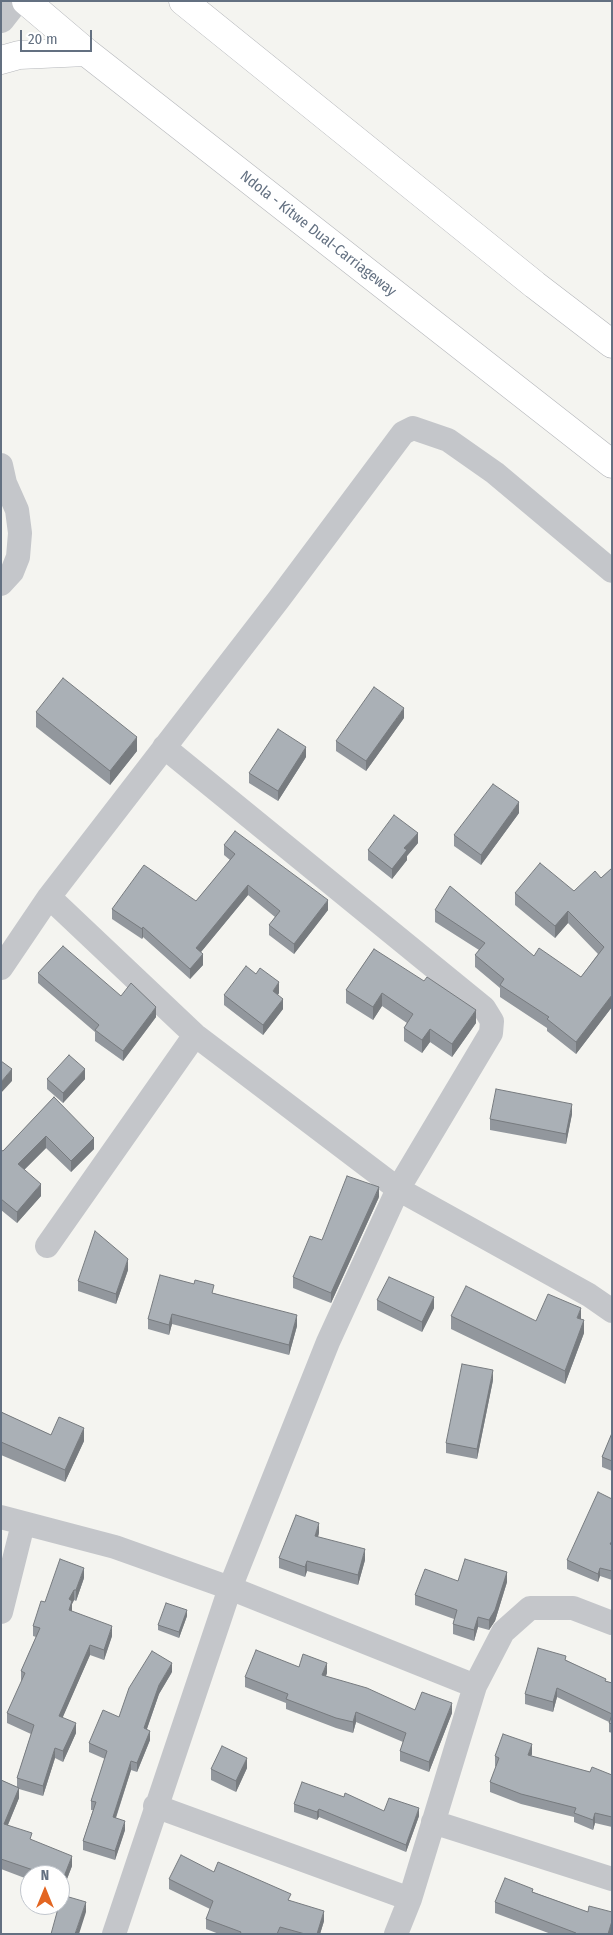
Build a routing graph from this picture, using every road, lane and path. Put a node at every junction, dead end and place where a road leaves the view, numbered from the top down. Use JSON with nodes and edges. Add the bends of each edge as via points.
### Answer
{"nodes":[{"id":1,"x":15,"y":1,"type":"edge"},
{"id":2,"x":26,"y":1,"type":"edge"},
{"id":3,"x":183,"y":1,"type":"edge"},
{"id":4,"x":1,"y":19,"type":"edge"},
{"id":5,"x":86,"y":52,"type":"junction"},
{"id":6,"x":1,"y":60,"type":"edge"},
{"id":7,"x":612,"y":344,"type":"edge"},
{"id":8,"x":612,"y":464,"type":"edge"},
{"id":9,"x":1,"y":466,"type":"edge"},
{"id":10,"x":612,"y":571,"type":"edge"},
{"id":11,"x":1,"y":584,"type":"edge"},
{"id":12,"x":164,"y":747,"type":"junction"},
{"id":13,"x":49,"y":897,"type":"junction"},
{"id":14,"x":1,"y":968,"type":"edge"},
{"id":15,"x":195,"y":1035,"type":"junction"},
{"id":16,"x":398,"y":1189,"type":"junction"},
{"id":17,"x":47,"y":1246,"type":"dead end"},
{"id":18,"x":612,"y":1311,"type":"edge"},
{"id":19,"x":12,"y":1520,"type":"edge"},
{"id":20,"x":230,"y":1588,"type":"junction"},
{"id":21,"x":1,"y":1612,"type":"edge"},
{"id":22,"x":612,"y":1623,"type":"edge"},
{"id":23,"x":475,"y":1686,"type":"junction"},
{"id":24,"x":155,"y":1806,"type":"junction"},
{"id":25,"x":433,"y":1822,"type":"junction"},
{"id":26,"x":612,"y":1879,"type":"edge"},
{"id":27,"x":410,"y":1899,"type":"junction"},
{"id":28,"x":114,"y":1934,"type":"edge"},
{"id":29,"x":396,"y":1934,"type":"edge"}],
"edges":[{"from":1,"to":4,"type":"street"},
{"from":2,"to":5,"type":"highway","name":"Ndola - Kitwe Dual-Carriageway"},
{"from":3,"to":7,"type":"highway"},
{"from":5,"to":6,"type":"highway","via":[[19,55]]},
{"from":5,"to":8,"type":"highway","name":"Ndola - Kitwe Dual-Carriageway"},
{"from":9,"to":11,"type":"street","via":[[17,510],[20,533],[18,557],[12,572]]},
{"from":10,"to":12,"type":"street","via":[[495,473],[448,440],[413,428],[404,433]]},
{"from":12,"to":13,"type":"street"},
{"from":12,"to":16,"type":"street","via":[[484,1008],[492,1021],[491,1033]]},
{"from":13,"to":14,"type":"street"},
{"from":13,"to":15,"type":"street"},
{"from":15,"to":16,"type":"street"},
{"from":15,"to":17,"type":"street"},
{"from":16,"to":18,"type":"street","via":[[589,1295]]},
{"from":16,"to":20,"type":"street","via":[[328,1342]]},
{"from":19,"to":20,"type":"street","via":[[115,1547]]},
{"from":19,"to":21,"type":"street"},
{"from":20,"to":23,"type":"street"},
{"from":20,"to":24,"type":"street"},
{"from":22,"to":23,"type":"street","via":[[572,1608],[530,1608],[502,1632]]},
{"from":23,"to":25,"type":"street"},
{"from":24,"to":27,"type":"street"},
{"from":24,"to":28,"type":"street"},
{"from":25,"to":26,"type":"street"},
{"from":25,"to":27,"type":"street"},
{"from":27,"to":29,"type":"street"}]}
